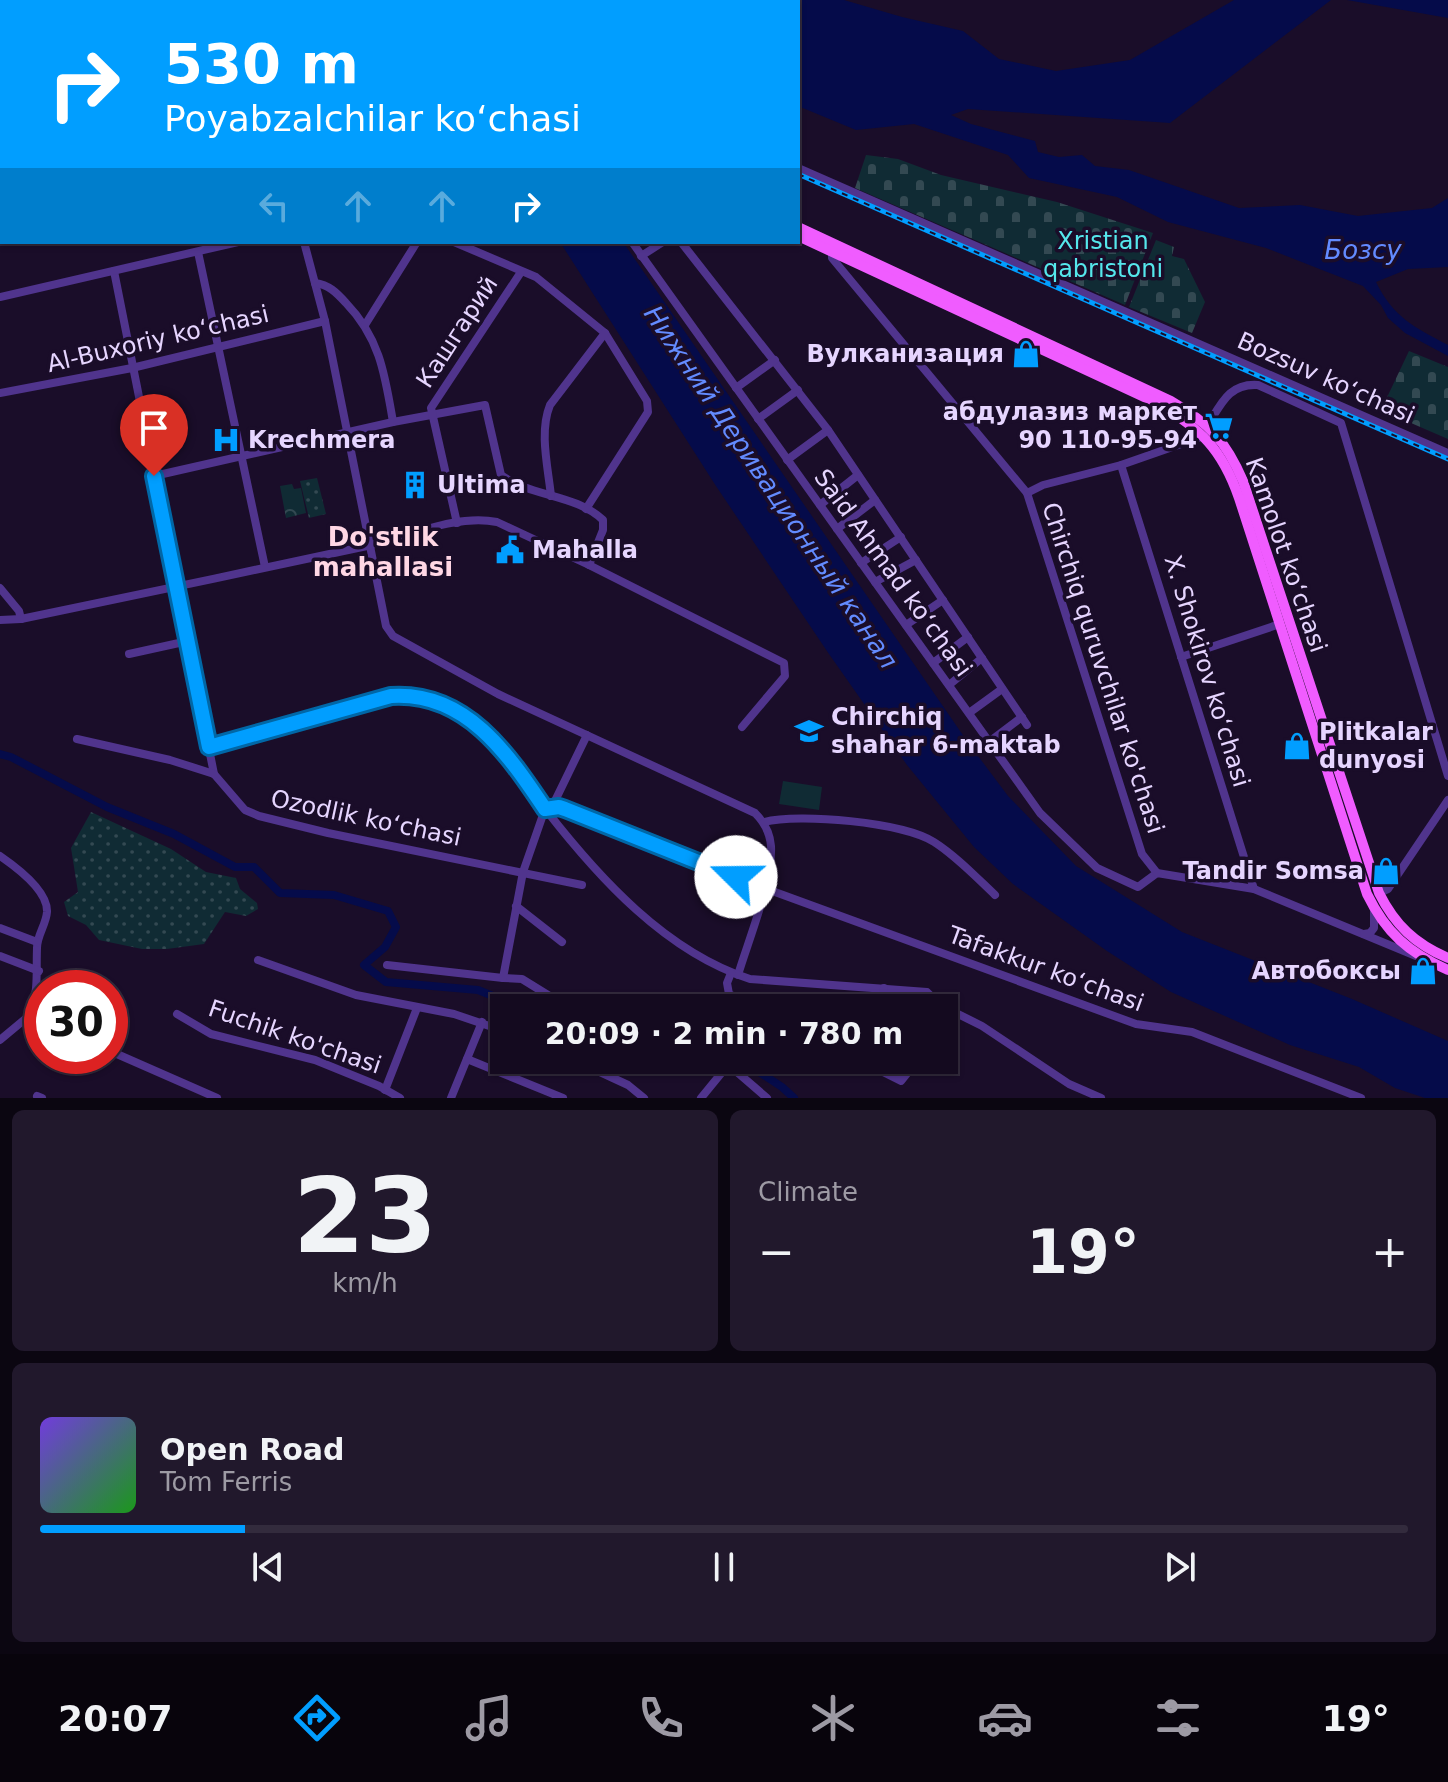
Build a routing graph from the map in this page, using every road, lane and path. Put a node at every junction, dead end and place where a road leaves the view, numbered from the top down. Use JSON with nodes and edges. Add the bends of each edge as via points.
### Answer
{"nodes":[{"id":1,"x":800,"y":169,"type":"edge"},
{"id":2,"x":800,"y":228,"type":"edge"},
{"id":3,"x":800,"y":237,"type":"edge"},
{"id":4,"x":230,"y":244,"type":"edge"},
{"id":5,"x":305,"y":244,"type":"edge"},
{"id":6,"x":416,"y":244,"type":"edge"},
{"id":7,"x":458,"y":244,"type":"edge"},
{"id":8,"x":633,"y":244,"type":"edge"},
{"id":9,"x":660,"y":244,"type":"edge"},
{"id":10,"x":683,"y":244,"type":"edge"},
{"id":11,"x":198,"y":252,"type":"junction"},
{"id":12,"x":832,"y":252,"type":"junction"},
{"id":13,"x":641,"y":256,"type":"junction"},
{"id":14,"x":114,"y":271,"type":"junction"},
{"id":15,"x":521,"y":272,"type":"junction"},
{"id":16,"x":315,"y":283,"type":"junction"},
{"id":17,"x":0,"y":297,"type":"edge"},
{"id":18,"x":325,"y":321,"type":"junction"},
{"id":19,"x":365,"y":325,"type":"junction"},
{"id":20,"x":605,"y":333,"type":"junction"},
{"id":21,"x":218,"y":347,"type":"junction"},
{"id":22,"x":775,"y":360,"type":"junction"},
{"id":23,"x":132,"y":368,"type":"junction"},
{"id":24,"x":736,"y":388,"type":"junction"},
{"id":25,"x":798,"y":390,"type":"junction"},
{"id":26,"x":0,"y":393,"type":"edge"},
{"id":27,"x":432,"y":415,"type":"junction"},
{"id":28,"x":758,"y":419,"type":"junction"},
{"id":29,"x":393,"y":422,"type":"junction"},
{"id":30,"x":828,"y":430,"type":"junction"},
{"id":31,"x":1206,"y":431,"type":"junction"},
{"id":32,"x":346,"y":432,"type":"junction"},
{"id":33,"x":1448,"y":453,"type":"edge"},
{"id":34,"x":241,"y":458,"type":"junction"},
{"id":35,"x":787,"y":460,"type":"junction"},
{"id":36,"x":1121,"y":465,"type":"junction"},
{"id":37,"x":858,"y":475,"type":"junction"},
{"id":38,"x":154,"y":476,"type":"junction"},
{"id":39,"x":1027,"y":493,"type":"junction"},
{"id":40,"x":551,"y":496,"type":"junction"},
{"id":41,"x":875,"y":500,"type":"junction"},
{"id":42,"x":820,"y":505,"type":"junction"},
{"id":43,"x":586,"y":509,"type":"junction"},
{"id":44,"x":457,"y":523,"type":"junction"},
{"id":45,"x":837,"y":529,"type":"junction"},
{"id":46,"x":901,"y":537,"type":"junction"},
{"id":47,"x":369,"y":545,"type":"junction"},
{"id":48,"x":916,"y":560,"type":"junction"},
{"id":49,"x":861,"y":563,"type":"junction"},
{"id":50,"x":589,"y":565,"type":"junction"},
{"id":51,"x":265,"y":567,"type":"junction"},
{"id":52,"x":875,"y":582,"type":"junction"},
{"id":53,"x":177,"y":586,"type":"junction"},
{"id":54,"x":0,"y":588,"type":"edge"},
{"id":55,"x":943,"y":600,"type":"junction"},
{"id":56,"x":21,"y":619,"type":"junction"},
{"id":57,"x":0,"y":620,"type":"edge"},
{"id":58,"x":1280,"y":624,"type":"junction"},
{"id":59,"x":906,"y":625,"type":"junction"},
{"id":60,"x":968,"y":637,"type":"junction"},
{"id":61,"x":188,"y":641,"type":"junction"},
{"id":62,"x":129,"y":654,"type":"dead end"},
{"id":63,"x":1181,"y":657,"type":"junction"},
{"id":64,"x":982,"y":658,"type":"junction"},
{"id":65,"x":933,"y":663,"type":"junction"},
{"id":66,"x":949,"y":685,"type":"junction"},
{"id":67,"x":1002,"y":689,"type":"junction"},
{"id":68,"x":1309,"y":700,"type":"junction"},
{"id":69,"x":969,"y":713,"type":"junction"},
{"id":70,"x":742,"y":727,"type":"dead end"},
{"id":71,"x":587,"y":735,"type":"junction"},
{"id":72,"x":77,"y":739,"type":"dead end"},
{"id":73,"x":989,"y":742,"type":"junction"},
{"id":74,"x":209,"y":747,"type":"junction"},
{"id":75,"x":214,"y":774,"type":"junction"},
{"id":76,"x":1448,"y":776,"type":"edge"},
{"id":77,"x":1448,"y":800,"type":"edge"},
{"id":78,"x":549,"y":808,"type":"junction"},
{"id":79,"x":764,"y":822,"type":"junction"},
{"id":80,"x":0,"y":856,"type":"edge"},
{"id":81,"x":523,"y":872,"type":"junction"},
{"id":82,"x":1157,"y":873,"type":"junction"},
{"id":83,"x":582,"y":885,"type":"dead end"},
{"id":84,"x":764,"y":888,"type":"junction"},
{"id":85,"x":1254,"y":889,"type":"junction"},
{"id":86,"x":1379,"y":893,"type":"junction"},
{"id":87,"x":995,"y":895,"type":"dead end"},
{"id":88,"x":516,"y":906,"type":"junction"},
{"id":89,"x":1373,"y":908,"type":"junction"},
{"id":90,"x":0,"y":928,"type":"edge"},
{"id":91,"x":1363,"y":934,"type":"junction"},
{"id":92,"x":37,"y":942,"type":"junction"},
{"id":93,"x":562,"y":942,"type":"dead end"},
{"id":94,"x":0,"y":956,"type":"edge"},
{"id":95,"x":1448,"y":958,"type":"edge"},
{"id":96,"x":1423,"y":959,"type":"junction"},
{"id":97,"x":258,"y":960,"type":"dead end"},
{"id":98,"x":387,"y":965,"type":"dead end"},
{"id":99,"x":36,"y":970,"type":"edge"},
{"id":100,"x":39,"y":970,"type":"edge"},
{"id":101,"x":1448,"y":970,"type":"edge"},
{"id":102,"x":735,"y":974,"type":"junction"},
{"id":103,"x":503,"y":978,"type":"junction"},
{"id":104,"x":884,"y":988,"type":"junction"},
{"id":105,"x":546,"y":994,"type":"edge"},
{"id":106,"x":729,"y":994,"type":"edge"},
{"id":107,"x":883,"y":994,"type":"edge"},
{"id":108,"x":929,"y":994,"type":"edge"},
{"id":109,"x":417,"y":1008,"type":"junction"},
{"id":110,"x":177,"y":1014,"type":"dead end"},
{"id":111,"x":958,"y":1015,"type":"edge"},
{"id":112,"x":24,"y":1020,"type":"edge"},
{"id":113,"x":482,"y":1022,"type":"junction"},
{"id":114,"x":490,"y":1025,"type":"edge"},
{"id":115,"x":0,"y":1040,"type":"edge"},
{"id":116,"x":128,"y":1059,"type":"edge"},
{"id":117,"x":467,"y":1059,"type":"junction"},
{"id":118,"x":604,"y":1074,"type":"edge"},
{"id":119,"x":718,"y":1074,"type":"edge"},
{"id":120,"x":740,"y":1074,"type":"edge"},
{"id":121,"x":887,"y":1074,"type":"edge"},
{"id":122,"x":907,"y":1074,"type":"edge"},
{"id":123,"x":385,"y":1090,"type":"junction"},
{"id":124,"x":217,"y":1098,"type":"edge"},
{"id":125,"x":400,"y":1098,"type":"edge"},
{"id":126,"x":451,"y":1098,"type":"edge"},
{"id":127,"x":563,"y":1098,"type":"edge"},
{"id":128,"x":644,"y":1098,"type":"edge"},
{"id":129,"x":701,"y":1098,"type":"edge"},
{"id":130,"x":767,"y":1098,"type":"edge"},
{"id":131,"x":1101,"y":1098,"type":"edge"},
{"id":132,"x":1361,"y":1098,"type":"edge"}],
"edges":[{"from":1,"to":33,"type":"street","name":"Bozsuv ko‘chasi"},
{"from":2,"to":31,"type":"main road","name":"Kamolot ko‘chasi","via":[[1171,401]]},
{"from":3,"to":12,"type":"main road"},
{"from":4,"to":11,"type":"street"},
{"from":5,"to":16,"type":"street"},
{"from":6,"to":19,"type":"street"},
{"from":7,"to":15,"type":"street","name":"Кашгарий"},
{"from":8,"to":13,"type":"street","name":"Said Ahmad ko‘chasi"},
{"from":9,"to":13,"type":"street"},
{"from":10,"to":22,"type":"street","name":"Said Ahmad ko‘chasi"},
{"from":11,"to":14,"type":"street"},
{"from":11,"to":21,"type":"street"},
{"from":12,"to":31,"type":"main road","via":[[1157,403]]},
{"from":12,"to":39,"type":"street","name":"Chirchiq quruvchilar ko'chasi"},
{"from":13,"to":24,"type":"street","name":"Said Ahmad ko‘chasi"},
{"from":14,"to":17,"type":"street"},
{"from":14,"to":23,"type":"street"},
{"from":15,"to":20,"type":"street","name":"Кашгарий","via":[[536,277]]},
{"from":15,"to":27,"type":"street","name":"Кашгарий","via":[[431,408]]},
{"from":16,"to":18,"type":"street"},
{"from":16,"to":19,"type":"street","via":[[338,294]]},
{"from":18,"to":21,"type":"street","name":"Al-Buxoriy ko‘chasi"},
{"from":18,"to":32,"type":"street"},
{"from":19,"to":29,"type":"street","via":[[386,380]]},
{"from":20,"to":40,"type":"street","via":[[546,414]]},
{"from":20,"to":43,"type":"street","name":"Кашгарий","via":[[649,406]]},
{"from":21,"to":23,"type":"street","name":"Al-Buxoriy ko‘chasi"},
{"from":21,"to":34,"type":"street"},
{"from":22,"to":24,"type":"street"},
{"from":22,"to":25,"type":"street","name":"Said Ahmad ko‘chasi"},
{"from":23,"to":26,"type":"street","name":"Al-Buxoriy ko‘chasi"},
{"from":23,"to":38,"type":"street"},
{"from":24,"to":28,"type":"street","name":"Said Ahmad ko‘chasi"},
{"from":25,"to":28,"type":"street"},
{"from":25,"to":30,"type":"street","name":"Said Ahmad ko‘chasi"},
{"from":27,"to":29,"type":"street"},
{"from":27,"to":40,"type":"street","via":[[485,405],[501,475]]},
{"from":27,"to":44,"type":"street"},
{"from":28,"to":35,"type":"street","name":"Said Ahmad ko‘chasi"},
{"from":29,"to":32,"type":"street"},
{"from":30,"to":35,"type":"street"},
{"from":30,"to":37,"type":"street","name":"Said Ahmad ko‘chasi"},
{"from":31,"to":36,"type":"street"},
{"from":31,"to":58,"type":"main road","via":[[1233,481]]},
{"from":31,"to":68,"type":"main road","name":"Kamolot ko‘chasi","via":[[1230,451],[1243,481]]},
{"from":31,"to":76,"type":"street","via":[[1229,392],[1251,385],[1341,423]]},
{"from":32,"to":34,"type":"street"},
{"from":32,"to":47,"type":"street"},
{"from":34,"to":38,"type":"street"},
{"from":34,"to":51,"type":"street"},
{"from":35,"to":42,"type":"street","name":"Said Ahmad ko‘chasi"},
{"from":36,"to":39,"type":"street"},
{"from":36,"to":63,"type":"street","name":"X. Shokirov ko‘chasi"},
{"from":37,"to":41,"type":"street","name":"Said Ahmad ko‘chasi"},
{"from":37,"to":42,"type":"street"},
{"from":38,"to":53,"type":"street"},
{"from":39,"to":82,"type":"street","name":"Chirchiq quruvchilar ko'chasi","via":[[1142,854]]},
{"from":40,"to":43,"type":"street"},
{"from":41,"to":45,"type":"street"},
{"from":41,"to":46,"type":"street","name":"Said Ahmad ko‘chasi"},
{"from":42,"to":45,"type":"street","name":"Said Ahmad ko‘chasi"},
{"from":43,"to":50,"type":"street","via":[[603,520]]},
{"from":44,"to":47,"type":"street"},
{"from":44,"to":50,"type":"street","via":[[497,522]]},
{"from":45,"to":49,"type":"street","name":"Said Ahmad ko‘chasi"},
{"from":46,"to":48,"type":"street","name":"Said Ahmad ko‘chasi"},
{"from":46,"to":49,"type":"street"},
{"from":47,"to":51,"type":"street"},
{"from":47,"to":71,"type":"street","via":[[386,626],[393,636]]},
{"from":48,"to":52,"type":"street"},
{"from":48,"to":55,"type":"street","name":"Said Ahmad ko‘chasi"},
{"from":49,"to":52,"type":"street","name":"Said Ahmad ko‘chasi"},
{"from":50,"to":70,"type":"street","via":[[784,663],[785,676]]},
{"from":51,"to":53,"type":"street"},
{"from":52,"to":59,"type":"street","name":"Said Ahmad ko‘chasi"},
{"from":53,"to":56,"type":"street"},
{"from":53,"to":61,"type":"street"},
{"from":54,"to":56,"type":"street"},
{"from":55,"to":59,"type":"street"},
{"from":55,"to":60,"type":"street","name":"Said Ahmad ko‘chasi"},
{"from":56,"to":57,"type":"street"},
{"from":58,"to":63,"type":"street"},
{"from":58,"to":68,"type":"main road"},
{"from":59,"to":65,"type":"street","name":"Said Ahmad ko‘chasi"},
{"from":60,"to":64,"type":"street","name":"Said Ahmad ko‘chasi"},
{"from":60,"to":65,"type":"street"},
{"from":61,"to":62,"type":"street"},
{"from":61,"to":74,"type":"street"},
{"from":63,"to":85,"type":"street","name":"X. Shokirov ko‘chasi"},
{"from":64,"to":66,"type":"street"},
{"from":64,"to":67,"type":"street","name":"Said Ahmad ko‘chasi"},
{"from":65,"to":66,"type":"street","name":"Said Ahmad ko‘chasi"},
{"from":66,"to":69,"type":"street","name":"Said Ahmad ko‘chasi"},
{"from":67,"to":69,"type":"street"},
{"from":67,"to":73,"type":"street","name":"Said Ahmad ko‘chasi","via":[[1024,721]]},
{"from":68,"to":86,"type":"main road","name":"Kamolot ko‘chasi"},
{"from":68,"to":89,"type":"main road"},
{"from":69,"to":73,"type":"street","name":"Said Ahmad ko‘chasi"},
{"from":71,"to":78,"type":"street"},
{"from":71,"to":79,"type":"street","via":[[755,813]]},
{"from":72,"to":75,"type":"street"},
{"from":73,"to":82,"type":"street","name":"Said Ahmad ko‘chasi","via":[[1040,813],[1097,868],[1138,887]]},
{"from":74,"to":75,"type":"street"},
{"from":74,"to":78,"type":"street","via":[[391,696],[419,697],[484,729]]},
{"from":75,"to":81,"type":"street","name":"Ozodlik ko‘chasi","via":[[245,810],[259,816]]},
{"from":77,"to":86,"type":"street","via":[[1388,889]]},
{"from":78,"to":81,"type":"street"},
{"from":78,"to":84,"type":"street","name":"Tafakkur ko‘chasi","via":[[565,809]]},
{"from":78,"to":102,"type":"street","via":[[646,919],[680,945]]},
{"from":79,"to":84,"type":"street","via":[[771,846]]},
{"from":79,"to":87,"type":"street","via":[[803,818],[886,826],[932,840]]},
{"from":80,"to":92,"type":"street","via":[[35,884],[47,908]]},
{"from":81,"to":83,"type":"street","name":"Ozodlik ko‘chasi"},
{"from":81,"to":88,"type":"street"},
{"from":82,"to":85,"type":"street","name":"Said Ahmad ko‘chasi"},
{"from":84,"to":102,"type":"street"},
{"from":84,"to":132,"type":"street","name":"Tafakkur ko‘chasi","via":[[1136,1024],[1192,1032]]},
{"from":85,"to":91,"type":"street","name":"Said Ahmad ko‘chasi"},
{"from":86,"to":95,"type":"main road","name":"Kamolot ko‘chasi","via":[[1400,928]]},
{"from":88,"to":93,"type":"street"},
{"from":88,"to":103,"type":"street"},
{"from":89,"to":91,"type":"street","via":[[1374,928]]},
{"from":89,"to":96,"type":"main road","via":[[1394,937]]},
{"from":90,"to":92,"type":"street"},
{"from":91,"to":96,"type":"street","name":"Said Ahmad ko‘chasi"},
{"from":92,"to":100,"type":"street"},
{"from":94,"to":99,"type":"street"},
{"from":96,"to":101,"type":"main road"},
{"from":97,"to":109,"type":"street","via":[[356,995]]},
{"from":98,"to":103,"type":"street"},
{"from":102,"to":104,"type":"street","via":[[782,983]]},
{"from":102,"to":106,"type":"street","via":[[727,983]]},
{"from":103,"to":105,"type":"street","via":[[522,979]]},
{"from":104,"to":107,"type":"street"},
{"from":104,"to":108,"type":"street"},
{"from":109,"to":113,"type":"street"},
{"from":109,"to":123,"type":"street"},
{"from":110,"to":123,"type":"street","name":"Fuchik ko'chasi","via":[[211,1034],[297,1054]]},
{"from":111,"to":131,"type":"street"},
{"from":112,"to":115,"type":"street"},
{"from":113,"to":114,"type":"street"},
{"from":113,"to":117,"type":"street"},
{"from":116,"to":124,"type":"street"},
{"from":117,"to":126,"type":"street"},
{"from":117,"to":127,"type":"street"},
{"from":118,"to":128,"type":"street"},
{"from":119,"to":129,"type":"street"},
{"from":120,"to":130,"type":"street"},
{"from":121,"to":122,"type":"street","via":[[901,1081]]},
{"from":123,"to":125,"type":"street","name":"Fuchik ko'chasi"}]}
